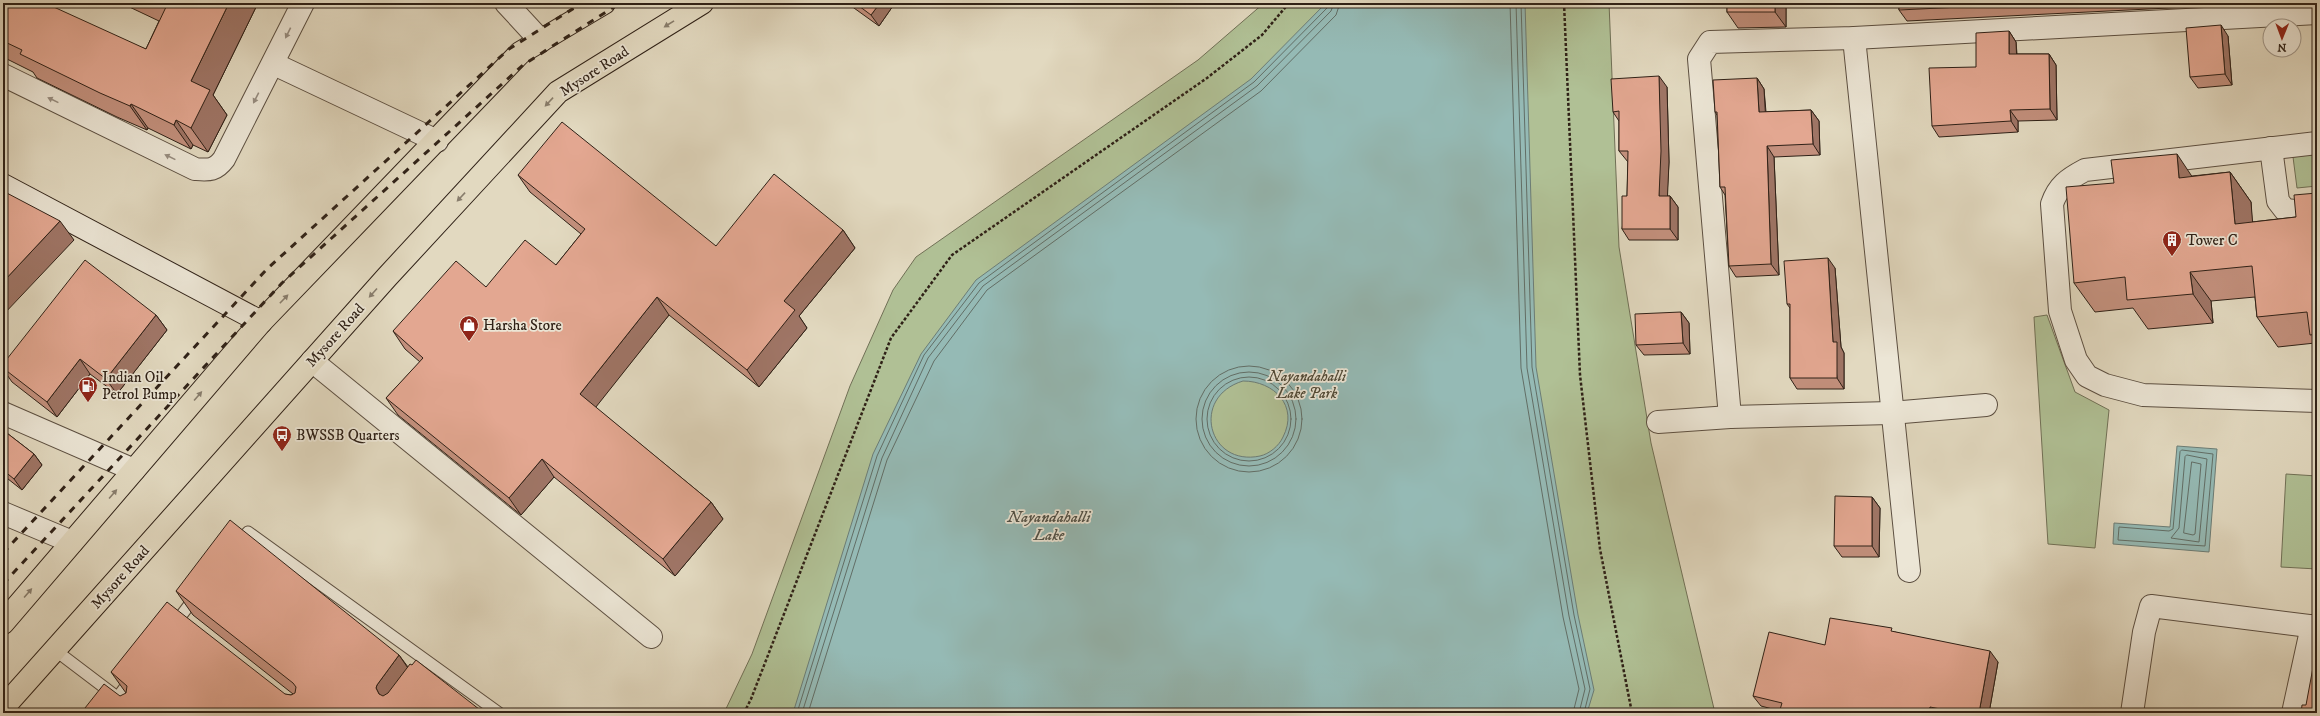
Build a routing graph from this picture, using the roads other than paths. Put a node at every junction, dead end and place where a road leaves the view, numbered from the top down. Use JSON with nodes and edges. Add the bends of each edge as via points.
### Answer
{"nodes":[{"id":1,"x":303,"y":3,"type":"edge"},
{"id":2,"x":506,"y":3,"type":"edge"},
{"id":3,"x":604,"y":3,"type":"edge"},
{"id":4,"x":702,"y":3,"type":"edge"},
{"id":5,"x":2317,"y":13,"type":"edge"},
{"id":6,"x":1854,"y":38,"type":"junction"},
{"id":7,"x":541,"y":40,"type":"junction"},
{"id":8,"x":274,"y":64,"type":"junction"},
{"id":9,"x":3,"y":75,"type":"edge"},
{"id":10,"x":437,"y":141,"type":"junction"},
{"id":11,"x":2317,"y":143,"type":"edge"},
{"id":12,"x":2271,"y":148,"type":"junction"},
{"id":13,"x":3,"y":185,"type":"edge"},
{"id":14,"x":2317,"y":208,"type":"edge"},
{"id":15,"x":261,"y":322,"type":"junction"},
{"id":16,"x":312,"y":361,"type":"junction"},
{"id":17,"x":2317,"y":401,"type":"edge"},
{"id":18,"x":1986,"y":405,"type":"dead end"},
{"id":19,"x":3,"y":413,"type":"edge"},
{"id":20,"x":1891,"y":413,"type":"junction"},
{"id":21,"x":1730,"y":417,"type":"junction"},
{"id":22,"x":1658,"y":422,"type":"dead end"},
{"id":23,"x":134,"y":470,"type":"junction"},
{"id":24,"x":3,"y":513,"type":"edge"},
{"id":25,"x":72,"y":542,"type":"junction"},
{"id":26,"x":229,"y":556,"type":"edge"},
{"id":27,"x":1909,"y":571,"type":"dead end"},
{"id":28,"x":205,"y":585,"type":"edge"},
{"id":29,"x":3,"y":623,"type":"edge"},
{"id":30,"x":2314,"y":627,"type":"edge"},
{"id":31,"x":167,"y":634,"type":"edge"},
{"id":32,"x":651,"y":637,"type":"dead end"},
{"id":33,"x":55,"y":650,"type":"junction"},
{"id":34,"x":436,"y":665,"type":"junction"},
{"id":35,"x":138,"y":672,"type":"edge"},
{"id":36,"x":427,"y":677,"type":"edge"},
{"id":37,"x":118,"y":697,"type":"junction"},
{"id":38,"x":3,"y":708,"type":"edge"},
{"id":39,"x":106,"y":713,"type":"edge"},
{"id":40,"x":138,"y":713,"type":"edge"},
{"id":41,"x":499,"y":713,"type":"edge"},
{"id":42,"x":2132,"y":713,"type":"edge"},
{"id":43,"x":2293,"y":713,"type":"edge"}],
"edges":[{"from":1,"to":8,"type":"street","one_way":true},
{"from":2,"to":7,"type":"street"},
{"from":3,"to":7,"type":"highway"},
{"from":4,"to":16,"type":"highway","name":"Mysore Road","one_way":true,"via":[[558,92],[387,276]]},
{"from":5,"to":6,"type":"street"},
{"from":6,"to":20,"type":"street"},
{"from":6,"to":21,"type":"street","via":[[1710,42],[1699,59]]},
{"from":7,"to":10,"type":"highway","via":[[520,53]]},
{"from":8,"to":9,"type":"street","one_way":true,"via":[[224,159],[218,168],[208,170],[195,169]]},
{"from":8,"to":10,"type":"street"},
{"from":15,"to":10,"type":"highway","one_way":true},
{"from":11,"to":12,"type":"street"},
{"from":12,"to":14,"type":"street","via":[[2278,201],[2285,210]]},
{"from":12,"to":17,"type":"street","via":[[2085,170],[2062,184],[2052,204],[2060,311],[2076,360],[2087,376],[2105,385],[2143,395]]},
{"from":13,"to":15,"type":"street"},
{"from":23,"to":15,"type":"highway","one_way":true},
{"from":16,"to":32,"type":"street"},
{"from":16,"to":33,"type":"highway","name":"Mysore Road"},
{"from":18,"to":20,"type":"street"},
{"from":19,"to":23,"type":"street"},
{"from":20,"to":21,"type":"street"},
{"from":20,"to":27,"type":"street"},
{"from":21,"to":22,"type":"street"},
{"from":25,"to":23,"type":"highway","one_way":true},
{"from":24,"to":25,"type":"street"},
{"from":29,"to":25,"type":"highway","one_way":true},
{"from":26,"to":34,"type":"lane","via":[[248,532]]},
{"from":28,"to":31,"type":"lane","via":[[184,618]]},
{"from":30,"to":42,"type":"street","via":[[2151,606],[2144,632]]},
{"from":30,"to":43,"type":"street"},
{"from":33,"to":37,"type":"lane"},
{"from":33,"to":38,"type":"highway","name":"Mysore Road"},
{"from":34,"to":36,"type":"lane"},
{"from":34,"to":41,"type":"lane"},
{"from":35,"to":37,"type":"lane"},
{"from":37,"to":39,"type":"lane"},
{"from":37,"to":40,"type":"lane"}]}
